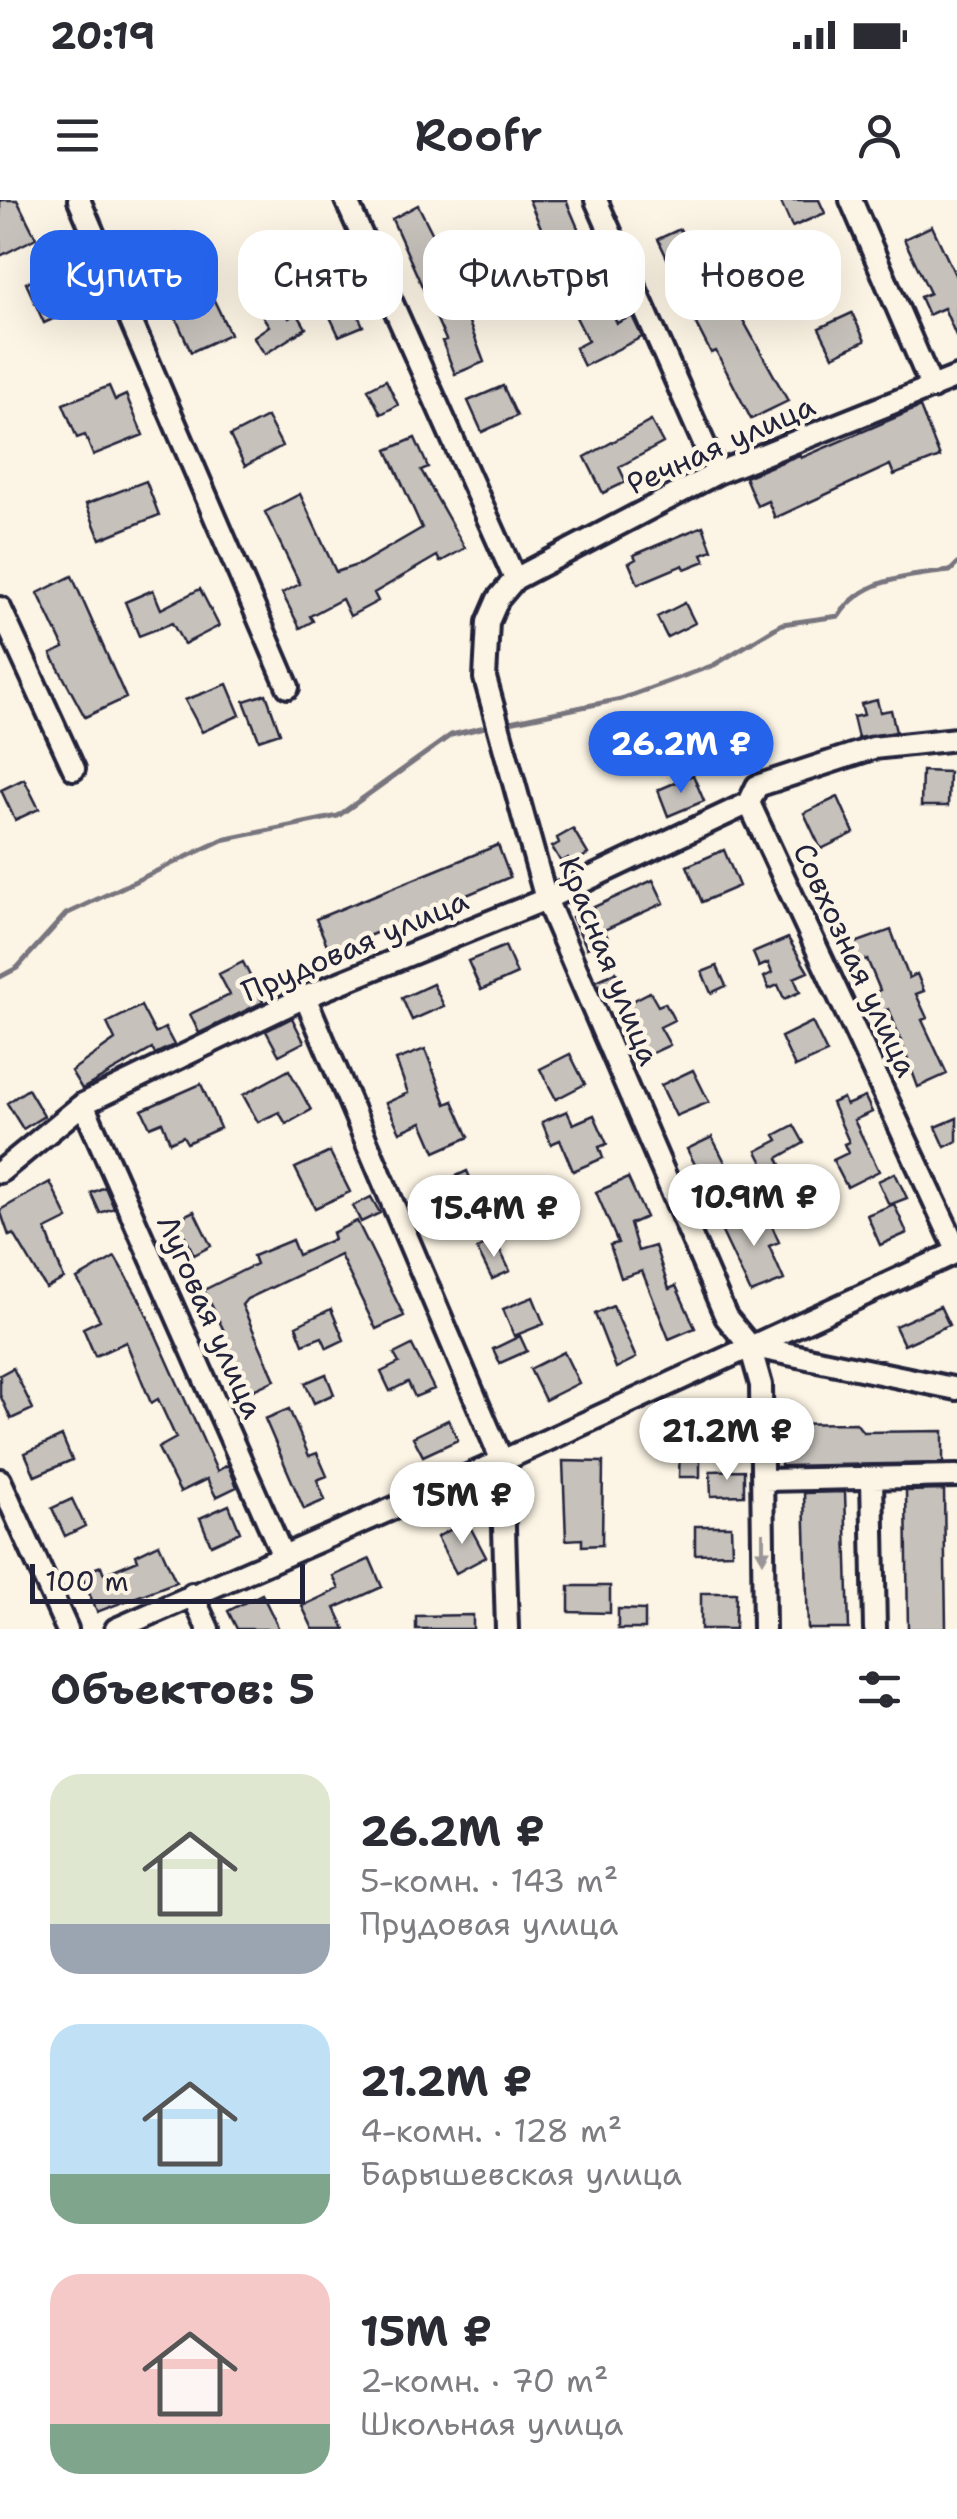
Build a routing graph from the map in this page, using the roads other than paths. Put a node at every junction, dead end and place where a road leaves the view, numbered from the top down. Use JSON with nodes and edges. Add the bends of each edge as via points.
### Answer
{"nodes":[{"id":1,"x":79,"y":200,"type":"edge"},
{"id":2,"x":346,"y":200,"type":"edge"},
{"id":3,"x":596,"y":200,"type":"edge"},
{"id":4,"x":850,"y":200,"type":"edge"},
{"id":5,"x":957,"y":378,"type":"edge"},
{"id":6,"x":932,"y":388,"type":"junction"},
{"id":7,"x":716,"y":472,"type":"junction"},
{"id":8,"x":515,"y":579,"type":"junction"},
{"id":9,"x":0,"y":608,"type":"edge"},
{"id":10,"x":288,"y":687,"type":"dead end"},
{"id":11,"x":957,"y":739,"type":"edge"},
{"id":12,"x":74,"y":769,"type":"dead end"},
{"id":13,"x":749,"y":804,"type":"junction"},
{"id":14,"x":546,"y":898,"type":"junction"},
{"id":15,"x":304,"y":997,"type":"junction"},
{"id":16,"x":83,"y":1104,"type":"junction"},
{"id":17,"x":0,"y":1172,"type":"edge"},
{"id":18,"x":957,"y":1251,"type":"edge"},
{"id":19,"x":750,"y":1346,"type":"junction"},
{"id":20,"x":956,"y":1393,"type":"edge"},
{"id":21,"x":502,"y":1461,"type":"junction"},
{"id":22,"x":957,"y":1476,"type":"edge"},
{"id":23,"x":872,"y":1478,"type":"junction"},
{"id":24,"x":0,"y":1480,"type":"edge"},
{"id":25,"x":763,"y":1480,"type":"junction"},
{"id":26,"x":282,"y":1554,"type":"junction"},
{"id":27,"x":192,"y":1594,"type":"junction"},
{"id":28,"x":66,"y":1629,"type":"edge"},
{"id":29,"x":116,"y":1629,"type":"edge"},
{"id":30,"x":208,"y":1629,"type":"edge"},
{"id":31,"x":507,"y":1629,"type":"edge"},
{"id":32,"x":764,"y":1629,"type":"edge"},
{"id":33,"x":876,"y":1629,"type":"edge"}],
"edges":[{"from":1,"to":10,"type":"street"},
{"from":2,"to":8,"type":"street"},
{"from":3,"to":7,"type":"street"},
{"from":4,"to":6,"type":"street"},
{"from":5,"to":6,"type":"street","name":"Речная улица"},
{"from":6,"to":7,"type":"street","name":"Речная улица"},
{"from":7,"to":8,"type":"street","name":"Речная улица"},
{"from":8,"to":14,"type":"street","name":"Красная улица","via":[[488,622],[485,678]]},
{"from":9,"to":12,"type":"street"},
{"from":11,"to":13,"type":"street","name":"Прудовая улица","via":[[874,748],[758,786]]},
{"from":13,"to":14,"type":"street","name":"Прудовая улица"},
{"from":13,"to":18,"type":"street","name":"Совхозная улица"},
{"from":14,"to":15,"type":"street","name":"Прудовая улица"},
{"from":14,"to":19,"type":"street","name":"Красная улица","via":[[726,1317]]},
{"from":15,"to":16,"type":"street","name":"Прудовая улица"},
{"from":15,"to":21,"type":"street"},
{"from":16,"to":17,"type":"street","name":"Прудовая улица"},
{"from":16,"to":26,"type":"street","name":"Луговая улица"},
{"from":18,"to":19,"type":"street"},
{"from":19,"to":20,"type":"street"},
{"from":19,"to":21,"type":"street"},
{"from":19,"to":25,"type":"street","via":[[761,1385]]},
{"from":21,"to":26,"type":"street"},
{"from":21,"to":31,"type":"street"},
{"from":22,"to":23,"type":"street"},
{"from":23,"to":25,"type":"street"},
{"from":23,"to":33,"type":"street"},
{"from":24,"to":28,"type":"street"},
{"from":25,"to":32,"type":"street","one_way":true},
{"from":26,"to":27,"type":"street"},
{"from":27,"to":29,"type":"street"},
{"from":27,"to":30,"type":"street"}]}
